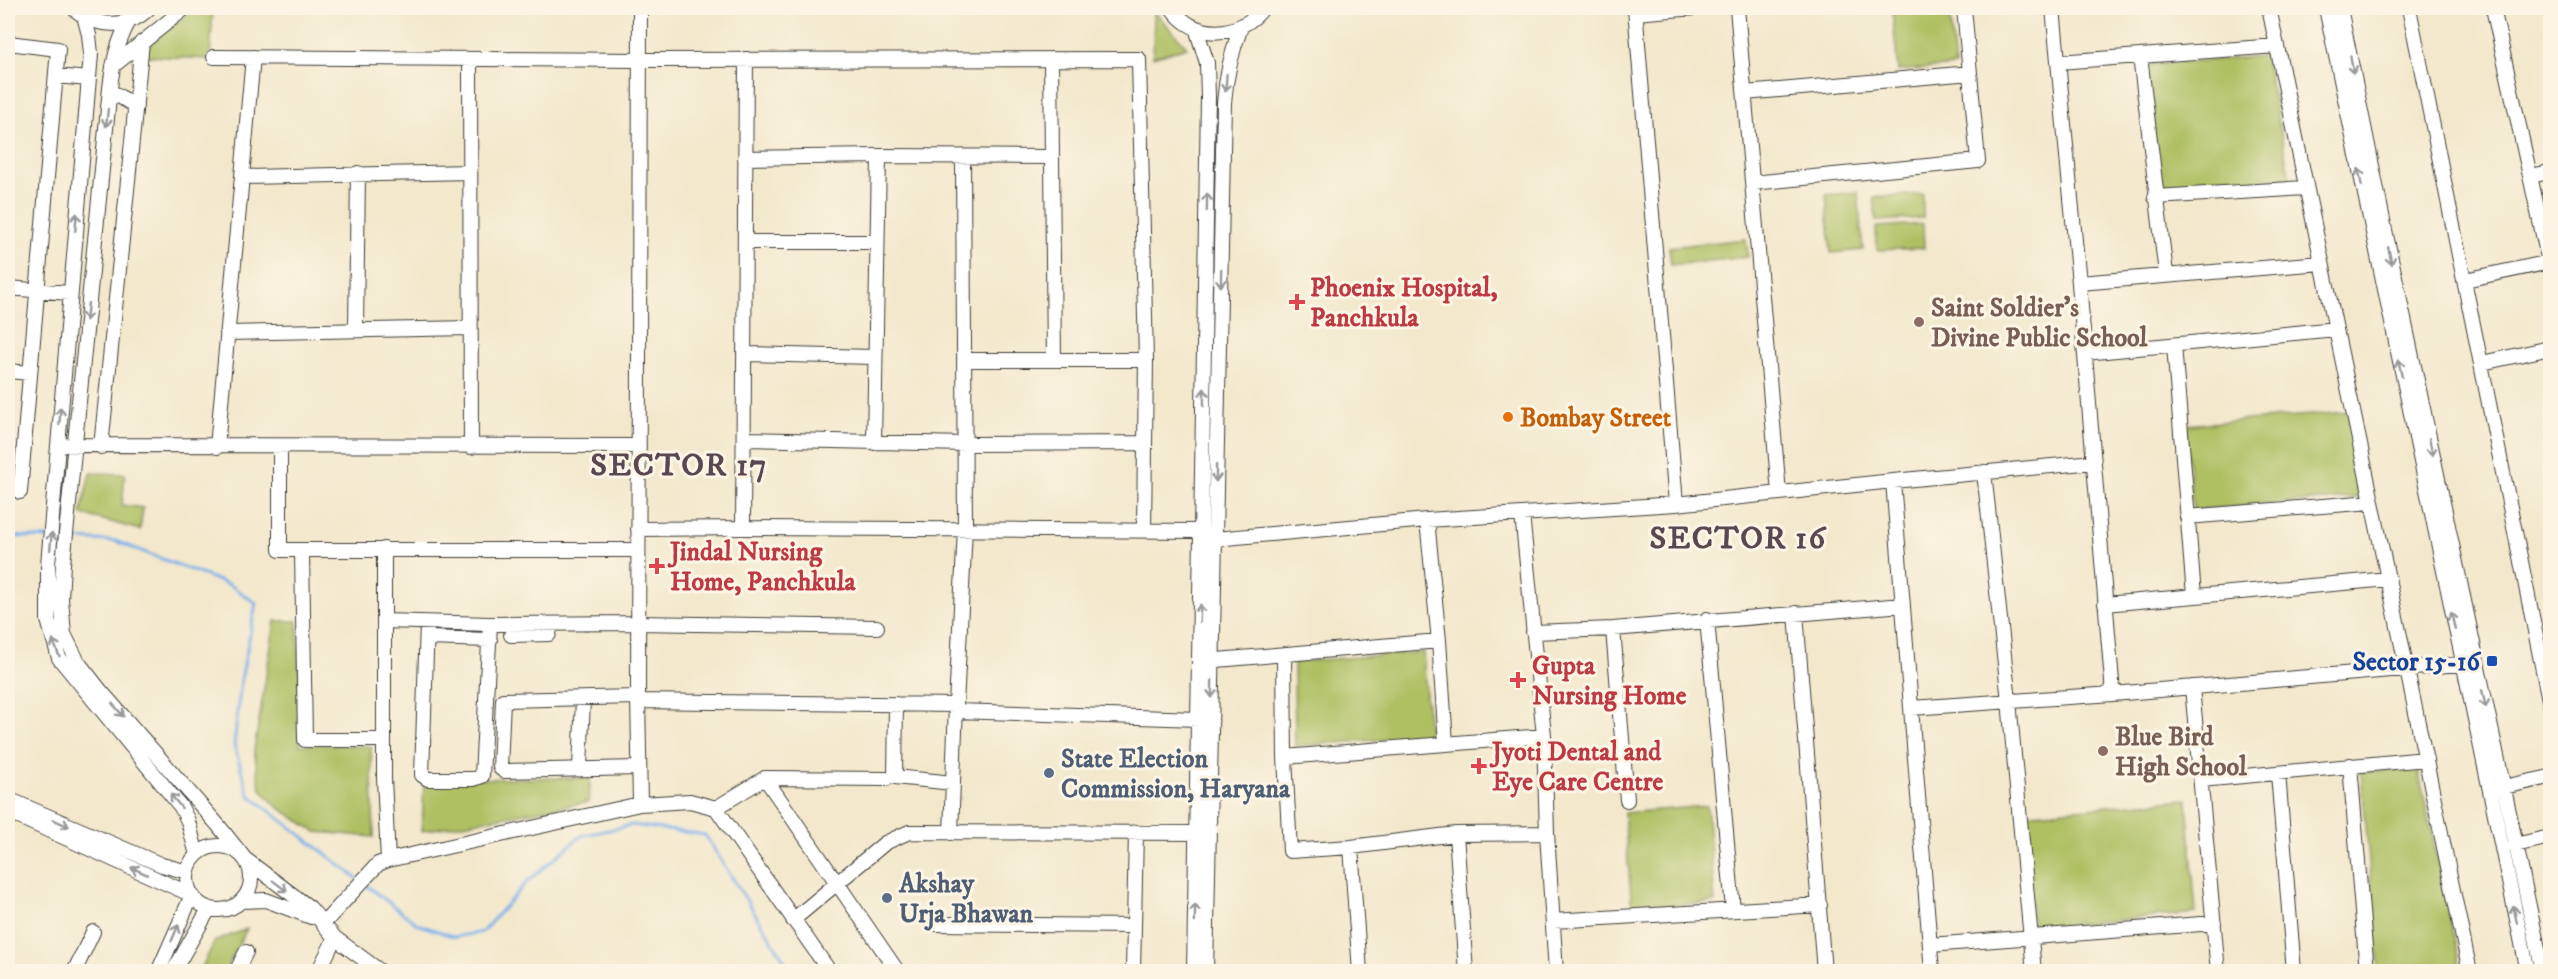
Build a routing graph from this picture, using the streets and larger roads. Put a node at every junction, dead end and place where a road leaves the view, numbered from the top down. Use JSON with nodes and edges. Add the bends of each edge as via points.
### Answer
{"nodes":[{"id":1,"x":149,"y":8,"type":"edge"},
{"id":2,"x":185,"y":8,"type":"edge"},
{"id":3,"x":640,"y":8,"type":"edge"},
{"id":4,"x":1172,"y":8,"type":"edge"},
{"id":5,"x":1263,"y":8,"type":"edge"},
{"id":6,"x":1695,"y":8,"type":"edge"},
{"id":7,"x":1737,"y":8,"type":"edge"},
{"id":8,"x":1964,"y":8,"type":"edge"},
{"id":9,"x":2052,"y":8,"type":"edge"},
{"id":10,"x":2269,"y":8,"type":"edge"},
{"id":11,"x":2325,"y":8,"type":"edge"},
{"id":12,"x":2340,"y":8,"type":"edge"},
{"id":13,"x":2409,"y":8,"type":"edge"},
{"id":14,"x":2493,"y":8,"type":"edge"},
{"id":15,"x":1635,"y":10,"type":"edge"},
{"id":16,"x":79,"y":12,"type":"edge"},
{"id":17,"x":129,"y":21,"type":"junction"},
{"id":18,"x":1241,"y":27,"type":"junction"},
{"id":19,"x":1196,"y":28,"type":"junction"},
{"id":20,"x":142,"y":42,"type":"junction"},
{"id":21,"x":8,"y":44,"type":"edge"},
{"id":22,"x":2277,"y":46,"type":"junction"},
{"id":23,"x":2140,"y":56,"type":"junction"},
{"id":24,"x":214,"y":57,"type":"dead end"},
{"id":25,"x":253,"y":57,"type":"junction"},
{"id":26,"x":470,"y":59,"type":"junction"},
{"id":27,"x":746,"y":59,"type":"junction"},
{"id":28,"x":1051,"y":59,"type":"junction"},
{"id":29,"x":640,"y":60,"type":"junction"},
{"id":30,"x":2058,"y":62,"type":"junction"},
{"id":31,"x":113,"y":66,"type":"junction"},
{"id":32,"x":1970,"y":73,"type":"junction"},
{"id":33,"x":56,"y":76,"type":"junction"},
{"id":34,"x":89,"y":79,"type":"junction"},
{"id":35,"x":110,"y":91,"type":"junction"},
{"id":36,"x":1745,"y":93,"type":"junction"},
{"id":37,"x":136,"y":106,"type":"junction"},
{"id":38,"x":879,"y":156,"type":"junction"},
{"id":39,"x":745,"y":158,"type":"junction"},
{"id":40,"x":963,"y":158,"type":"junction"},
{"id":41,"x":1051,"y":158,"type":"junction"},
{"id":42,"x":470,"y":172,"type":"junction"},
{"id":43,"x":2550,"y":172,"type":"edge"},
{"id":44,"x":358,"y":173,"type":"junction"},
{"id":45,"x":2530,"y":176,"type":"junction"},
{"id":46,"x":242,"y":177,"type":"junction"},
{"id":47,"x":1752,"y":183,"type":"junction"},
{"id":48,"x":2306,"y":188,"type":"junction"},
{"id":49,"x":2155,"y":196,"type":"junction"},
{"id":50,"x":745,"y":242,"type":"junction"},
{"id":51,"x":877,"y":242,"type":"junction"},
{"id":52,"x":2550,"y":262,"type":"edge"},
{"id":53,"x":2322,"y":263,"type":"junction"},
{"id":54,"x":2166,"y":274,"type":"junction"},
{"id":55,"x":2465,"y":280,"type":"junction"},
{"id":56,"x":2079,"y":283,"type":"junction"},
{"id":57,"x":8,"y":288,"type":"edge"},
{"id":58,"x":38,"y":290,"type":"junction"},
{"id":59,"x":69,"y":293,"type":"junction"},
{"id":60,"x":470,"y":328,"type":"junction"},
{"id":61,"x":356,"y":329,"type":"junction"},
{"id":62,"x":2336,"y":329,"type":"junction"},
{"id":63,"x":227,"y":333,"type":"junction"},
{"id":64,"x":2174,"y":345,"type":"junction"},
{"id":65,"x":2550,"y":348,"type":"edge"},
{"id":66,"x":2085,"y":353,"type":"junction"},
{"id":67,"x":744,"y":354,"type":"junction"},
{"id":68,"x":875,"y":357,"type":"junction"},
{"id":69,"x":964,"y":360,"type":"junction"},
{"id":70,"x":1054,"y":360,"type":"junction"},
{"id":71,"x":1146,"y":360,"type":"junction"},
{"id":72,"x":2482,"y":363,"type":"junction"},
{"id":73,"x":8,"y":371,"type":"edge"},
{"id":74,"x":30,"y":373,"type":"junction"},
{"id":75,"x":744,"y":439,"type":"junction"},
{"id":76,"x":874,"y":443,"type":"junction"},
{"id":77,"x":1144,"y":443,"type":"junction"},
{"id":78,"x":966,"y":444,"type":"junction"},
{"id":79,"x":58,"y":445,"type":"junction"},
{"id":80,"x":74,"y":445,"type":"junction"},
{"id":81,"x":639,"y":446,"type":"junction"},
{"id":82,"x":101,"y":447,"type":"junction"},
{"id":83,"x":217,"y":447,"type":"junction"},
{"id":84,"x":280,"y":447,"type":"junction"},
{"id":85,"x":471,"y":447,"type":"junction"},
{"id":86,"x":2094,"y":462,"type":"junction"},
{"id":87,"x":1984,"y":472,"type":"junction"},
{"id":88,"x":1893,"y":480,"type":"junction"},
{"id":89,"x":20,"y":492,"type":"dead end"},
{"id":90,"x":1779,"y":493,"type":"junction"},
{"id":91,"x":2372,"y":502,"type":"junction"},
{"id":92,"x":1676,"y":504,"type":"junction"},
{"id":93,"x":1522,"y":514,"type":"junction"},
{"id":94,"x":2187,"y":517,"type":"junction"},
{"id":95,"x":60,"y":518,"type":"junction"},
{"id":96,"x":1427,"y":520,"type":"junction"},
{"id":97,"x":743,"y":528,"type":"junction"},
{"id":98,"x":638,"y":529,"type":"junction"},
{"id":99,"x":965,"y":529,"type":"junction"},
{"id":100,"x":1144,"y":530,"type":"junction"},
{"id":101,"x":1201,"y":531,"type":"junction"},
{"id":102,"x":1215,"y":539,"type":"junction"},
{"id":103,"x":384,"y":549,"type":"junction"},
{"id":104,"x":302,"y":550,"type":"junction"},
{"id":105,"x":638,"y":550,"type":"junction"},
{"id":106,"x":2389,"y":579,"type":"junction"},
{"id":107,"x":2194,"y":596,"type":"junction"},
{"id":108,"x":2105,"y":604,"type":"junction"},
{"id":109,"x":1903,"y":605,"type":"junction"},
{"id":110,"x":1797,"y":613,"type":"junction"},
{"id":111,"x":1707,"y":620,"type":"junction"},
{"id":112,"x":384,"y":621,"type":"junction"},
{"id":113,"x":427,"y":623,"type":"junction"},
{"id":114,"x":638,"y":623,"type":"junction"},
{"id":115,"x":490,"y":624,"type":"junction"},
{"id":116,"x":551,"y":624,"type":"junction"},
{"id":117,"x":877,"y":627,"type":"dead end"},
{"id":118,"x":1613,"y":629,"type":"junction"},
{"id":119,"x":1533,"y":632,"type":"junction"},
{"id":120,"x":511,"y":635,"type":"dead end"},
{"id":121,"x":427,"y":638,"type":"junction"},
{"id":122,"x":490,"y":640,"type":"junction"},
{"id":123,"x":1439,"y":641,"type":"junction"},
{"id":124,"x":1284,"y":655,"type":"junction"},
{"id":125,"x":1206,"y":661,"type":"junction"},
{"id":126,"x":2469,"y":663,"type":"junction"},
{"id":127,"x":2407,"y":668,"type":"junction"},
{"id":128,"x":2548,"y":680,"type":"edge"},
{"id":129,"x":2192,"y":687,"type":"junction"},
{"id":130,"x":2113,"y":694,"type":"junction"},
{"id":131,"x":583,"y":699,"type":"junction"},
{"id":132,"x":638,"y":699,"type":"junction"},
{"id":133,"x":2009,"y":701,"type":"junction"},
{"id":134,"x":896,"y":704,"type":"junction"},
{"id":135,"x":2550,"y":705,"type":"edge"},
{"id":136,"x":956,"y":708,"type":"junction"},
{"id":137,"x":1911,"y":708,"type":"junction"},
{"id":138,"x":1198,"y":719,"type":"junction"},
{"id":139,"x":1544,"y":736,"type":"junction"},
{"id":140,"x":384,"y":740,"type":"junction"},
{"id":141,"x":1446,"y":744,"type":"junction"},
{"id":142,"x":1285,"y":757,"type":"junction"},
{"id":143,"x":2426,"y":759,"type":"junction"},
{"id":144,"x":2350,"y":765,"type":"junction"},
{"id":145,"x":580,"y":768,"type":"junction"},
{"id":146,"x":639,"y":768,"type":"junction"},
{"id":147,"x":2278,"y":773,"type":"junction"},
{"id":148,"x":2550,"y":777,"type":"edge"},
{"id":149,"x":765,"y":778,"type":"junction"},
{"id":150,"x":886,"y":779,"type":"dead end"},
{"id":151,"x":2200,"y":780,"type":"junction"},
{"id":152,"x":953,"y":783,"type":"junction"},
{"id":153,"x":2496,"y":788,"type":"junction"},
{"id":154,"x":8,"y":799,"type":"edge"},
{"id":155,"x":1627,"y":800,"type":"dead end"},
{"id":156,"x":640,"y":804,"type":"junction"},
{"id":157,"x":716,"y":808,"type":"junction"},
{"id":158,"x":8,"y":812,"type":"edge"},
{"id":159,"x":1136,"y":832,"type":"junction"},
{"id":160,"x":1547,"y":832,"type":"junction"},
{"id":161,"x":951,"y":833,"type":"junction"},
{"id":162,"x":1202,"y":833,"type":"junction"},
{"id":163,"x":1456,"y":834,"type":"junction"},
{"id":164,"x":2550,"y":837,"type":"edge"},
{"id":165,"x":2515,"y":845,"type":"junction"},
{"id":166,"x":1351,"y":847,"type":"junction"},
{"id":167,"x":197,"y":855,"type":"junction"},
{"id":168,"x":245,"y":859,"type":"junction"},
{"id":169,"x":388,"y":860,"type":"junction"},
{"id":170,"x":188,"y":872,"type":"junction"},
{"id":171,"x":837,"y":883,"type":"junction"},
{"id":172,"x":192,"y":895,"type":"junction"},
{"id":173,"x":241,"y":902,"type":"junction"},
{"id":174,"x":1820,"y":904,"type":"junction"},
{"id":175,"x":209,"y":909,"type":"junction"},
{"id":176,"x":1733,"y":910,"type":"junction"},
{"id":177,"x":793,"y":920,"type":"junction"},
{"id":178,"x":1553,"y":921,"type":"junction"},
{"id":179,"x":324,"y":923,"type":"junction"},
{"id":180,"x":2214,"y":923,"type":"junction"},
{"id":181,"x":936,"y":924,"type":"dead end"},
{"id":182,"x":1134,"y":926,"type":"junction"},
{"id":183,"x":93,"y":932,"type":"dead end"},
{"id":184,"x":2031,"y":936,"type":"junction"},
{"id":185,"x":335,"y":938,"type":"junction"},
{"id":186,"x":1930,"y":945,"type":"junction"},
{"id":187,"x":246,"y":952,"type":"dead end"},
{"id":188,"x":74,"y":972,"type":"edge"},
{"id":189,"x":158,"y":972,"type":"edge"},
{"id":190,"x":173,"y":972,"type":"edge"},
{"id":191,"x":236,"y":972,"type":"edge"},
{"id":192,"x":318,"y":972,"type":"edge"},
{"id":193,"x":381,"y":972,"type":"edge"},
{"id":194,"x":830,"y":972,"type":"edge"},
{"id":195,"x":898,"y":972,"type":"edge"},
{"id":196,"x":1133,"y":972,"type":"edge"},
{"id":197,"x":1194,"y":972,"type":"edge"},
{"id":198,"x":1206,"y":972,"type":"edge"},
{"id":199,"x":1360,"y":972,"type":"edge"},
{"id":200,"x":1466,"y":972,"type":"edge"},
{"id":201,"x":1556,"y":972,"type":"edge"},
{"id":202,"x":1824,"y":972,"type":"edge"},
{"id":203,"x":1932,"y":972,"type":"edge"},
{"id":204,"x":2034,"y":972,"type":"edge"},
{"id":205,"x":2218,"y":972,"type":"edge"},
{"id":206,"x":2294,"y":972,"type":"edge"},
{"id":207,"x":2367,"y":972,"type":"edge"},
{"id":208,"x":2470,"y":972,"type":"edge"},
{"id":209,"x":2528,"y":972,"type":"edge"},
{"id":210,"x":2543,"y":972,"type":"edge"}],
"edges":[{"from":1,"to":17,"type":"street"},
{"from":2,"to":20,"type":"street"},
{"from":3,"to":29,"type":"street"},
{"from":4,"to":19,"type":"street"},
{"from":5,"to":18,"type":"street"},
{"from":6,"to":15,"type":"street"},
{"from":7,"to":36,"type":"street"},
{"from":8,"to":32,"type":"street"},
{"from":9,"to":30,"type":"street"},
{"from":10,"to":22,"type":"street"},
{"from":126,"to":11,"type":"street","one_way":true},
{"from":12,"to":126,"type":"street","one_way":true},
{"from":13,"to":55,"type":"street"},
{"from":14,"to":45,"type":"street"},
{"from":15,"to":92,"type":"street"},
{"from":16,"to":17,"type":"street","via":[[105,24]]},
{"from":16,"to":34,"type":"street","via":[[89,35]]},
{"from":17,"to":31,"type":"street","via":[[119,40]]},
{"from":18,"to":19,"type":"street","via":[[1219,32]]},
{"from":18,"to":102,"type":"street","one_way":true,"via":[[1227,72],[1224,103]]},
{"from":101,"to":19,"type":"street","one_way":true,"via":[[1208,97],[1207,63]]},
{"from":20,"to":31,"type":"street"},
{"from":20,"to":37,"type":"street"},
{"from":21,"to":33,"type":"street","via":[[58,49]]},
{"from":22,"to":23,"type":"street"},
{"from":22,"to":48,"type":"street"},
{"from":23,"to":30,"type":"street"},
{"from":23,"to":49,"type":"street"},
{"from":24,"to":25,"type":"street"},
{"from":25,"to":26,"type":"street"},
{"from":25,"to":46,"type":"street"},
{"from":26,"to":29,"type":"street"},
{"from":26,"to":42,"type":"street"},
{"from":27,"to":28,"type":"street"},
{"from":27,"to":29,"type":"street"},
{"from":27,"to":39,"type":"street"},
{"from":28,"to":41,"type":"street"},
{"from":28,"to":71,"type":"street","via":[[1139,59]]},
{"from":29,"to":81,"type":"street"},
{"from":30,"to":56,"type":"street"},
{"from":31,"to":35,"type":"street"},
{"from":32,"to":36,"type":"street"},
{"from":32,"to":47,"type":"street","via":[[1978,162]]},
{"from":33,"to":34,"type":"street"},
{"from":33,"to":58,"type":"street"},
{"from":59,"to":34,"type":"street","one_way":true},
{"from":35,"to":37,"type":"street"},
{"from":35,"to":80,"type":"street","one_way":true},
{"from":36,"to":47,"type":"street"},
{"from":37,"to":82,"type":"street"},
{"from":38,"to":39,"type":"street"},
{"from":38,"to":40,"type":"street"},
{"from":38,"to":51,"type":"street"},
{"from":39,"to":50,"type":"street"},
{"from":40,"to":41,"type":"street"},
{"from":40,"to":69,"type":"street"},
{"from":41,"to":70,"type":"street"},
{"from":42,"to":44,"type":"street"},
{"from":42,"to":60,"type":"street"},
{"from":43,"to":45,"type":"street"},
{"from":44,"to":46,"type":"street"},
{"from":44,"to":61,"type":"street"},
{"from":45,"to":52,"type":"street"},
{"from":46,"to":63,"type":"street"},
{"from":47,"to":90,"type":"street"},
{"from":48,"to":49,"type":"street"},
{"from":48,"to":53,"type":"street"},
{"from":49,"to":54,"type":"street"},
{"from":50,"to":51,"type":"street"},
{"from":50,"to":67,"type":"street"},
{"from":51,"to":68,"type":"street"},
{"from":52,"to":55,"type":"street"},
{"from":53,"to":54,"type":"street"},
{"from":53,"to":62,"type":"street"},
{"from":54,"to":56,"type":"street"},
{"from":55,"to":72,"type":"street"},
{"from":56,"to":66,"type":"street"},
{"from":57,"to":58,"type":"street"},
{"from":58,"to":59,"type":"street"},
{"from":58,"to":74,"type":"street"},
{"from":79,"to":59,"type":"street","one_way":true},
{"from":60,"to":61,"type":"street"},
{"from":60,"to":85,"type":"street"},
{"from":61,"to":63,"type":"street"},
{"from":62,"to":64,"type":"street"},
{"from":62,"to":91,"type":"street"},
{"from":63,"to":83,"type":"street"},
{"from":64,"to":66,"type":"street"},
{"from":64,"to":94,"type":"street"},
{"from":65,"to":72,"type":"street"},
{"from":66,"to":86,"type":"street"},
{"from":67,"to":68,"type":"street"},
{"from":67,"to":75,"type":"street"},
{"from":68,"to":76,"type":"street"},
{"from":69,"to":70,"type":"street"},
{"from":69,"to":78,"type":"street"},
{"from":70,"to":71,"type":"street"},
{"from":71,"to":77,"type":"street"},
{"from":72,"to":128,"type":"street"},
{"from":73,"to":74,"type":"street"},
{"from":74,"to":89,"type":"street"},
{"from":75,"to":76,"type":"street"},
{"from":75,"to":97,"type":"street"},
{"from":76,"to":78,"type":"street"},
{"from":77,"to":78,"type":"street"},
{"from":77,"to":100,"type":"street"},
{"from":78,"to":99,"type":"street"},
{"from":79,"to":80,"type":"street"},
{"from":79,"to":95,"type":"street"},
{"from":80,"to":82,"type":"street"},
{"from":80,"to":95,"type":"street"},
{"from":81,"to":85,"type":"street"},
{"from":81,"to":98,"type":"street"},
{"from":82,"to":83,"type":"street"},
{"from":83,"to":84,"type":"street"},
{"from":84,"to":85,"type":"street"},
{"from":84,"to":104,"type":"street","via":[[280,550]]},
{"from":86,"to":87,"type":"street"},
{"from":86,"to":108,"type":"street"},
{"from":87,"to":88,"type":"street"},
{"from":87,"to":133,"type":"street"},
{"from":88,"to":90,"type":"street"},
{"from":88,"to":109,"type":"street"},
{"from":90,"to":92,"type":"street"},
{"from":91,"to":94,"type":"street"},
{"from":91,"to":106,"type":"street"},
{"from":92,"to":93,"type":"street"},
{"from":93,"to":96,"type":"street"},
{"from":93,"to":119,"type":"street"},
{"from":94,"to":107,"type":"street"},
{"from":167,"to":95,"type":"street","one_way":true,"via":[[181,807],[59,658],[48,620],[48,565]]},
{"from":95,"to":168,"type":"street","one_way":true,"via":[[64,634],[78,662]]},
{"from":96,"to":102,"type":"street"},
{"from":96,"to":123,"type":"street"},
{"from":97,"to":98,"type":"street"},
{"from":97,"to":99,"type":"street"},
{"from":98,"to":105,"type":"street"},
{"from":99,"to":100,"type":"street"},
{"from":99,"to":136,"type":"street"},
{"from":100,"to":101,"type":"street"},
{"from":101,"to":102,"type":"street"},
{"from":125,"to":101,"type":"street","one_way":true},
{"from":102,"to":125,"type":"street"},
{"from":103,"to":104,"type":"street"},
{"from":103,"to":105,"type":"street"},
{"from":103,"to":112,"type":"street"},
{"from":104,"to":140,"type":"street","via":[[305,740]]},
{"from":105,"to":114,"type":"street"},
{"from":106,"to":107,"type":"street"},
{"from":106,"to":127,"type":"street"},
{"from":107,"to":108,"type":"street"},
{"from":108,"to":130,"type":"street"},
{"from":109,"to":110,"type":"street"},
{"from":109,"to":137,"type":"street"},
{"from":110,"to":111,"type":"street"},
{"from":110,"to":174,"type":"street"},
{"from":111,"to":118,"type":"street"},
{"from":111,"to":176,"type":"street"},
{"from":112,"to":113,"type":"street"},
{"from":112,"to":140,"type":"street"},
{"from":113,"to":115,"type":"street"},
{"from":113,"to":121,"type":"street"},
{"from":114,"to":116,"type":"street"},
{"from":114,"to":117,"type":"street"},
{"from":114,"to":132,"type":"street"},
{"from":115,"to":116,"type":"street"},
{"from":115,"to":122,"type":"street"},
{"from":116,"to":120,"type":"street","via":[[549,634]]},
{"from":118,"to":119,"type":"street"},
{"from":118,"to":155,"type":"street"},
{"from":119,"to":139,"type":"street"},
{"from":121,"to":122,"type":"street"},
{"from":121,"to":122,"type":"street","via":[[422,775],[428,779],[482,776]]},
{"from":123,"to":124,"type":"street"},
{"from":123,"to":141,"type":"street"},
{"from":124,"to":125,"type":"street"},
{"from":124,"to":142,"type":"street"},
{"from":125,"to":138,"type":"street"},
{"from":125,"to":162,"type":"street","one_way":true},
{"from":126,"to":127,"type":"street"},
{"from":126,"to":153,"type":"street"},
{"from":127,"to":129,"type":"street"},
{"from":127,"to":143,"type":"street"},
{"from":128,"to":135,"type":"street"},
{"from":129,"to":130,"type":"street"},
{"from":129,"to":151,"type":"street"},
{"from":130,"to":133,"type":"street"},
{"from":131,"to":132,"type":"street"},
{"from":131,"to":145,"type":"street"},
{"from":131,"to":145,"type":"street","via":[[501,702],[502,770]]},
{"from":132,"to":134,"type":"street"},
{"from":132,"to":146,"type":"street"},
{"from":133,"to":137,"type":"street"},
{"from":133,"to":184,"type":"street"},
{"from":134,"to":136,"type":"street"},
{"from":134,"to":152,"type":"street","via":[[895,777]]},
{"from":136,"to":138,"type":"street"},
{"from":136,"to":152,"type":"street"},
{"from":137,"to":186,"type":"street"},
{"from":138,"to":162,"type":"street"},
{"from":139,"to":141,"type":"street"},
{"from":139,"to":160,"type":"street"},
{"from":140,"to":169,"type":"street"},
{"from":141,"to":142,"type":"street"},
{"from":142,"to":166,"type":"street","via":[[1290,851]]},
{"from":143,"to":144,"type":"street"},
{"from":143,"to":208,"type":"street"},
{"from":144,"to":147,"type":"street"},
{"from":144,"to":207,"type":"street"},
{"from":145,"to":146,"type":"street"},
{"from":146,"to":156,"type":"street"},
{"from":147,"to":151,"type":"street"},
{"from":147,"to":206,"type":"street"},
{"from":148,"to":153,"type":"street"},
{"from":149,"to":150,"type":"street"},
{"from":149,"to":157,"type":"street"},
{"from":149,"to":171,"type":"street"},
{"from":151,"to":180,"type":"street"},
{"from":152,"to":161,"type":"street"},
{"from":153,"to":165,"type":"street"},
{"from":209,"to":153,"type":"street","one_way":true},
{"from":154,"to":170,"type":"street","one_way":true,"via":[[154,862]]},
{"from":156,"to":157,"type":"street","via":[[690,801]]},
{"from":156,"to":169,"type":"street"},
{"from":157,"to":177,"type":"street"},
{"from":172,"to":158,"type":"street","one_way":true},
{"from":159,"to":161,"type":"street"},
{"from":159,"to":162,"type":"street"},
{"from":159,"to":182,"type":"street"},
{"from":160,"to":163,"type":"street"},
{"from":160,"to":178,"type":"street"},
{"from":161,"to":171,"type":"street","via":[[909,832],[885,843]]},
{"from":197,"to":162,"type":"street","one_way":true},
{"from":162,"to":198,"type":"street"},
{"from":163,"to":166,"type":"street"},
{"from":163,"to":200,"type":"street"},
{"from":164,"to":165,"type":"street"},
{"from":165,"to":210,"type":"street"},
{"from":166,"to":199,"type":"street"},
{"from":167,"to":168,"type":"street","via":[[222,846]]},
{"from":167,"to":170,"type":"street"},
{"from":168,"to":173,"type":"street","via":[[251,876]]},
{"from":168,"to":179,"type":"street","one_way":true},
{"from":169,"to":179,"type":"street","via":[[378,864]]},
{"from":170,"to":172,"type":"street"},
{"from":171,"to":177,"type":"street"},
{"from":171,"to":195,"type":"street"},
{"from":172,"to":175,"type":"street"},
{"from":189,"to":172,"type":"street","one_way":true},
{"from":173,"to":175,"type":"street","via":[[226,909]]},
{"from":173,"to":179,"type":"street","via":[[266,900]]},
{"from":174,"to":176,"type":"street"},
{"from":174,"to":202,"type":"street"},
{"from":175,"to":190,"type":"street"},
{"from":176,"to":178,"type":"street"},
{"from":177,"to":194,"type":"street"},
{"from":178,"to":201,"type":"street"},
{"from":179,"to":185,"type":"street"},
{"from":180,"to":184,"type":"street"},
{"from":180,"to":205,"type":"street"},
{"from":181,"to":182,"type":"street"},
{"from":182,"to":196,"type":"street"},
{"from":183,"to":188,"type":"street"},
{"from":184,"to":186,"type":"street"},
{"from":184,"to":204,"type":"street"},
{"from":185,"to":192,"type":"street"},
{"from":185,"to":193,"type":"street"},
{"from":186,"to":203,"type":"street"},
{"from":187,"to":191,"type":"street"}]}
